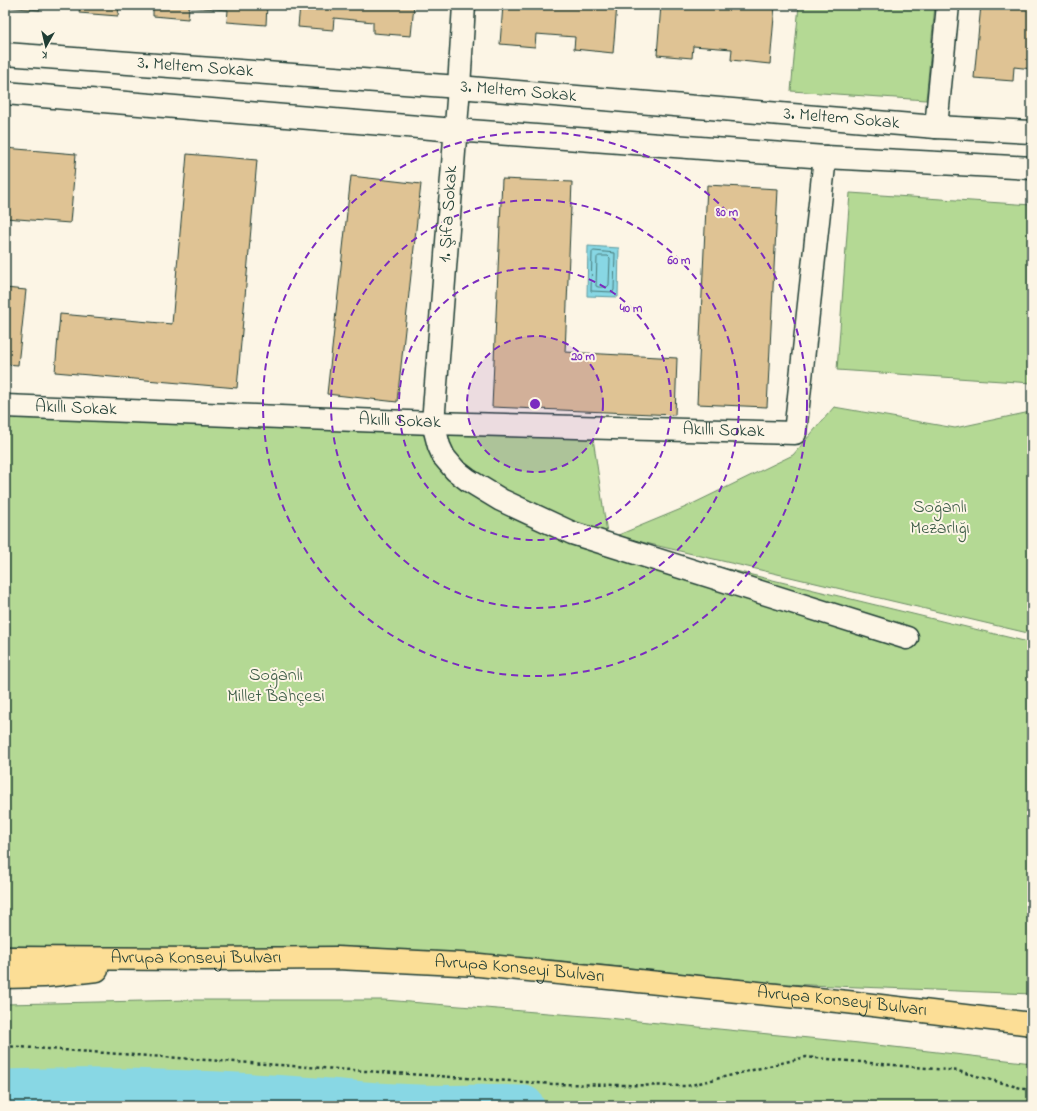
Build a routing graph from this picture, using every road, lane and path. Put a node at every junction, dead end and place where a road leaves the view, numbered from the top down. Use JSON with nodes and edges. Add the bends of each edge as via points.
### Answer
{"nodes":[{"id":1,"x":464,"y":5,"type":"edge"},
{"id":2,"x":948,"y":5,"type":"edge"},
{"id":3,"x":5,"y":54,"type":"edge"},
{"id":4,"x":459,"y":87,"type":"junction"},
{"id":5,"x":5,"y":93,"type":"edge"},
{"id":6,"x":936,"y":126,"type":"junction"},
{"id":7,"x":455,"y":130,"type":"junction"},
{"id":8,"x":1032,"y":132,"type":"edge"},
{"id":9,"x":825,"y":157,"type":"junction"},
{"id":10,"x":1032,"y":168,"type":"edge"},
{"id":11,"x":5,"y":406,"type":"edge"},
{"id":12,"x":432,"y":423,"type":"junction"},
{"id":13,"x":907,"y":638,"type":"dead end"},
{"id":14,"x":5,"y":958,"type":"edge"},
{"id":15,"x":206,"y":959,"type":"junction"},
{"id":16,"x":5,"y":977,"type":"edge"},
{"id":17,"x":847,"y":1002,"type":"junction"},
{"id":18,"x":1032,"y":1009,"type":"edge"},
{"id":19,"x":1032,"y":1024,"type":"edge"},
{"id":20,"x":5,"y":1046,"type":"edge"},
{"id":21,"x":1032,"y":1091,"type":"edge"}],
"edges":[{"from":1,"to":4,"type":"street","name":"1. Şifa Sokak"},
{"from":2,"to":6,"type":"street"},
{"from":3,"to":4,"type":"street","name":"3. Meltem Sokak"},
{"from":4,"to":6,"type":"street","name":"3. Meltem Sokak"},
{"from":4,"to":7,"type":"street","name":"1. Şifa Sokak"},
{"from":5,"to":7,"type":"street","name":"3. Meltem Sokak"},
{"from":6,"to":8,"type":"street","name":"3. Meltem Sokak"},
{"from":7,"to":9,"type":"street","name":"3. Meltem Sokak"},
{"from":7,"to":12,"type":"street","name":"1. Şifa Sokak"},
{"from":9,"to":10,"type":"street","name":"3. Meltem Sokak"},
{"from":9,"to":12,"type":"street","name":"Akıllı Sokak","via":[[795,434]]},
{"from":11,"to":12,"type":"street","name":"Akıllı Sokak"},
{"from":12,"to":13,"type":"street","via":[[444,457],[455,470],[501,500],[572,533]]},
{"from":14,"to":15,"type":"main road","name":"Avrupa Konseyi Bulvarı"},
{"from":15,"to":16,"type":"main road","via":[[44,976]]},
{"from":15,"to":17,"type":"main road","name":"Avrupa Konseyi Bulvarı","via":[[338,958],[479,965]]},
{"from":17,"to":18,"type":"main road"},
{"from":17,"to":19,"type":"main road","name":"Avrupa Konseyi Bulvarı"},
{"from":20,"to":21,"type":"path","via":[[553,1084],[679,1086],[806,1057],[958,1071]]}]}
